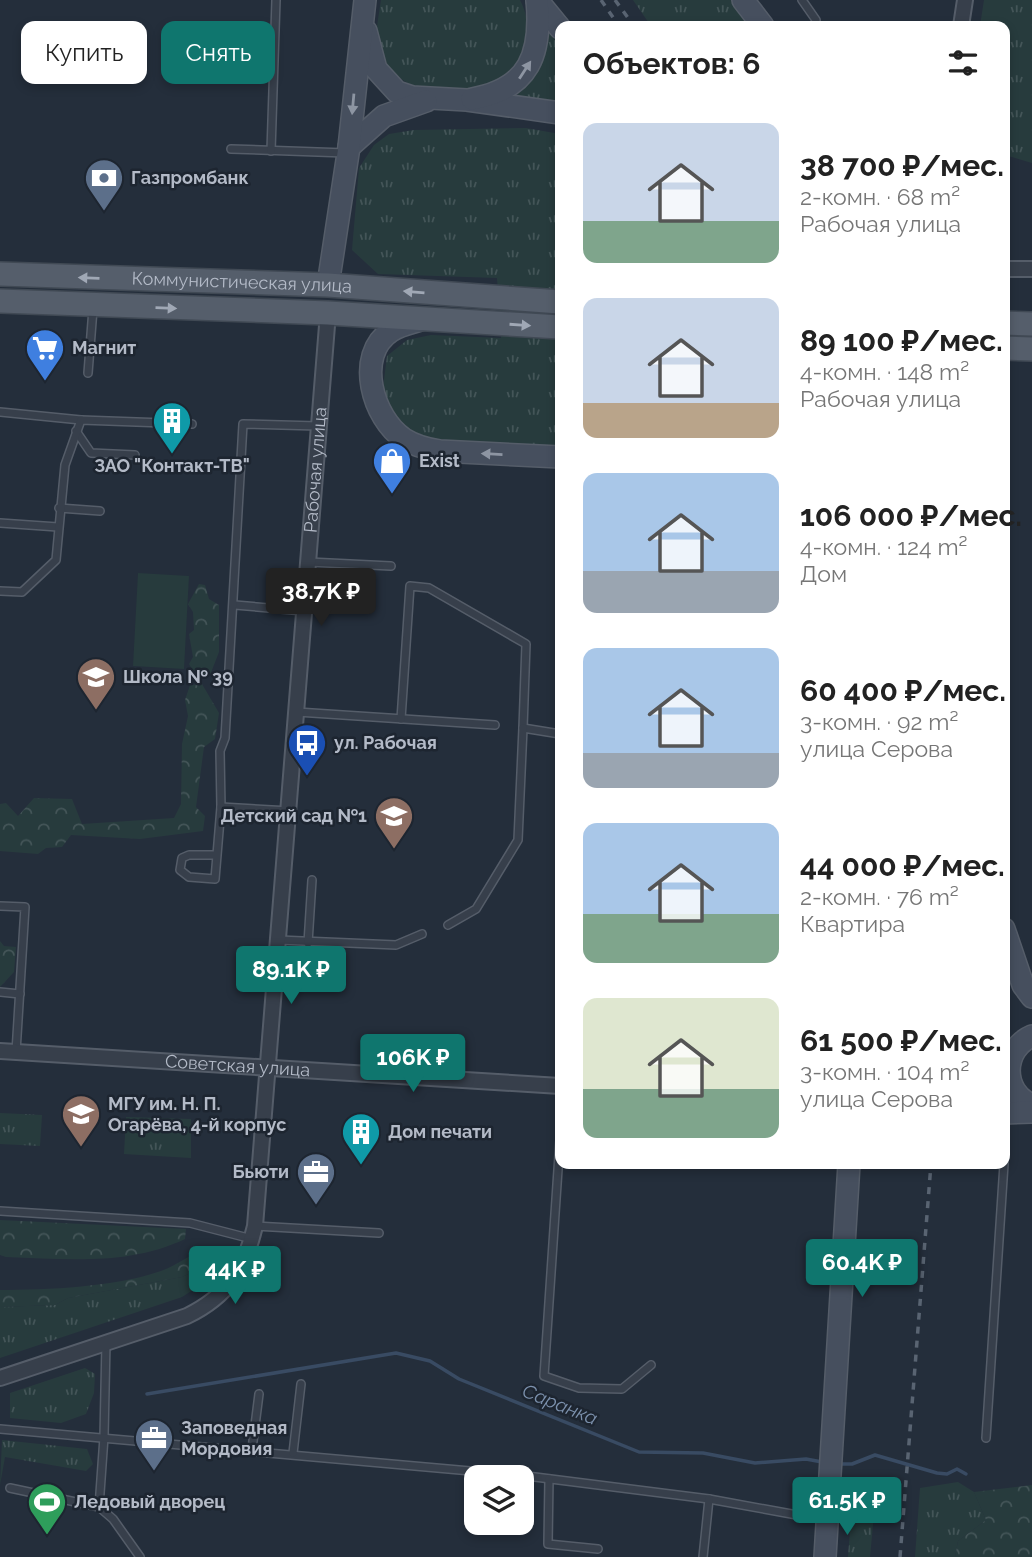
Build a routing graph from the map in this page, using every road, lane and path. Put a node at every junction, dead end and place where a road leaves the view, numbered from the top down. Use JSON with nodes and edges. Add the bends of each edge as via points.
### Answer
{"nodes":[{"id":1,"x":276,"y":0,"type":"edge"},
{"id":2,"x":537,"y":0,"type":"edge"},
{"id":3,"x":743,"y":0,"type":"edge"},
{"id":4,"x":802,"y":0,"type":"edge"},
{"id":5,"x":965,"y":0,"type":"edge"},
{"id":6,"x":364,"y":6,"type":"edge"},
{"id":7,"x":759,"y":21,"type":"edge"},
{"id":8,"x":816,"y":21,"type":"edge"},
{"id":9,"x":962,"y":21,"type":"edge"},
{"id":10,"x":555,"y":22,"type":"edge"},
{"id":11,"x":443,"y":99,"type":"junction"},
{"id":12,"x":467,"y":100,"type":"junction"},
{"id":13,"x":555,"y":112,"type":"edge"},
{"id":14,"x":231,"y":149,"type":"dead end"},
{"id":15,"x":348,"y":150,"type":"junction"},
{"id":16,"x":271,"y":151,"type":"junction"},
{"id":17,"x":1010,"y":268,"type":"edge"},
{"id":18,"x":1032,"y":269,"type":"edge"},
{"id":19,"x":0,"y":274,"type":"edge"},
{"id":20,"x":328,"y":285,"type":"junction"},
{"id":21,"x":0,"y":301,"type":"edge"},
{"id":22,"x":555,"y":302,"type":"edge"},
{"id":23,"x":93,"y":305,"type":"junction"},
{"id":24,"x":328,"y":313,"type":"junction"},
{"id":25,"x":424,"y":319,"type":"junction"},
{"id":26,"x":1010,"y":323,"type":"edge"},
{"id":27,"x":1032,"y":324,"type":"edge"},
{"id":28,"x":555,"y":327,"type":"edge"},
{"id":29,"x":1010,"y":348,"type":"edge"},
{"id":30,"x":1032,"y":349,"type":"edge"},
{"id":31,"x":88,"y":373,"type":"dead end"},
{"id":32,"x":0,"y":412,"type":"edge"},
{"id":33,"x":81,"y":420,"type":"junction"},
{"id":34,"x":192,"y":424,"type":"dead end"},
{"id":35,"x":319,"y":426,"type":"junction"},
{"id":36,"x":76,"y":431,"type":"junction"},
{"id":37,"x":135,"y":456,"type":"dead end"},
{"id":38,"x":555,"y":457,"type":"edge"},
{"id":39,"x":59,"y":508,"type":"junction"},
{"id":40,"x":100,"y":511,"type":"dead end"},
{"id":41,"x":0,"y":523,"type":"edge"},
{"id":42,"x":58,"y":527,"type":"junction"},
{"id":43,"x":309,"y":562,"type":"junction"},
{"id":44,"x":391,"y":566,"type":"dead end"},
{"id":45,"x":0,"y":590,"type":"edge"},
{"id":46,"x":235,"y":605,"type":"junction"},
{"id":47,"x":305,"y":611,"type":"junction"},
{"id":48,"x":297,"y":712,"type":"junction"},
{"id":49,"x":401,"y":719,"type":"junction"},
{"id":50,"x":495,"y":725,"type":"dead end"},
{"id":51,"x":523,"y":728,"type":"junction"},
{"id":52,"x":555,"y":733,"type":"edge"},
{"id":53,"x":221,"y":807,"type":"junction"},
{"id":54,"x":290,"y":811,"type":"junction"},
{"id":55,"x":216,"y":855,"type":"junction"},
{"id":56,"x":312,"y":880,"type":"dead end"},
{"id":57,"x":0,"y":906,"type":"edge"},
{"id":58,"x":448,"y":925,"type":"dead end"},
{"id":59,"x":422,"y":934,"type":"dead end"},
{"id":60,"x":279,"y":940,"type":"junction"},
{"id":61,"x":308,"y":943,"type":"junction"},
{"id":62,"x":1010,"y":947,"type":"edge"},
{"id":63,"x":0,"y":992,"type":"edge"},
{"id":64,"x":20,"y":994,"type":"junction"},
{"id":65,"x":1032,"y":997,"type":"edge"},
{"id":66,"x":1032,"y":1036,"type":"edge"},
{"id":67,"x":0,"y":1051,"type":"edge"},
{"id":68,"x":16,"y":1052,"type":"junction"},
{"id":69,"x":268,"y":1067,"type":"junction"},
{"id":70,"x":1010,"y":1070,"type":"edge"},
{"id":71,"x":1010,"y":1085,"type":"edge"},
{"id":72,"x":555,"y":1086,"type":"edge"},
{"id":73,"x":1032,"y":1105,"type":"edge"},
{"id":74,"x":1032,"y":1112,"type":"edge"},
{"id":75,"x":1010,"y":1113,"type":"edge"},
{"id":76,"x":558,"y":1169,"type":"edge"},
{"id":77,"x":849,"y":1169,"type":"edge"},
{"id":78,"x":1004,"y":1169,"type":"edge"},
{"id":79,"x":0,"y":1212,"type":"edge"},
{"id":80,"x":253,"y":1233,"type":"junction"},
{"id":81,"x":379,"y":1233,"type":"dead end"},
{"id":82,"x":106,"y":1342,"type":"junction"},
{"id":83,"x":651,"y":1366,"type":"dead end"},
{"id":84,"x":0,"y":1378,"type":"edge"},
{"id":85,"x":302,"y":1384,"type":"dead end"},
{"id":86,"x":259,"y":1394,"type":"dead end"},
{"id":87,"x":0,"y":1429,"type":"edge"},
{"id":88,"x":104,"y":1437,"type":"junction"},
{"id":89,"x":986,"y":1438,"type":"dead end"},
{"id":90,"x":252,"y":1449,"type":"junction"},
{"id":91,"x":293,"y":1453,"type":"junction"},
{"id":92,"x":549,"y":1479,"type":"junction"},
{"id":93,"x":10,"y":1488,"type":"dead end"},
{"id":94,"x":709,"y":1499,"type":"junction"},
{"id":95,"x":99,"y":1507,"type":"junction"},
{"id":96,"x":828,"y":1514,"type":"junction"},
{"id":97,"x":598,"y":1549,"type":"dead end"},
{"id":98,"x":140,"y":1557,"type":"edge"},
{"id":99,"x":703,"y":1557,"type":"edge"},
{"id":100,"x":825,"y":1557,"type":"edge"}],
"edges":[{"from":1,"to":16,"type":"lane"},
{"from":2,"to":10,"type":"street"},
{"from":12,"to":2,"type":"street","one_way":true,"via":[[500,91],[525,73],[536,46]]},
{"from":3,"to":7,"type":"street"},
{"from":4,"to":8,"type":"lane"},
{"from":5,"to":9,"type":"street"},
{"from":6,"to":11,"type":"street","via":[[370,53],[386,83],[403,95]]},
{"from":6,"to":15,"type":"street","name":"Рабочая улица","one_way":true},
{"from":11,"to":12,"type":"street"},
{"from":11,"to":15,"type":"street","via":[[395,109],[373,122]]},
{"from":12,"to":13,"type":"street"},
{"from":14,"to":16,"type":"lane"},
{"from":15,"to":16,"type":"lane"},
{"from":15,"to":20,"type":"street","name":"Рабочая улица"},
{"from":17,"to":18,"type":"street"},
{"from":20,"to":19,"type":"main road","name":"Коммунистическая улица","one_way":true},
{"from":22,"to":20,"type":"main road","name":"Коммунистическая улица","one_way":true},
{"from":20,"to":24,"type":"main road","name":"Рабочая улица"},
{"from":21,"to":23,"type":"main road","name":"Коммунистическая улица"},
{"from":23,"to":24,"type":"main road","name":"Коммунистическая улица","one_way":true},
{"from":23,"to":31,"type":"lane"},
{"from":24,"to":25,"type":"main road","name":"Коммунистическая улица"},
{"from":24,"to":35,"type":"street","name":"Рабочая улица"},
{"from":25,"to":28,"type":"main road","name":"Коммунистическая улица","one_way":true},
{"from":38,"to":25,"type":"street","one_way":true,"via":[[440,451],[412,443],[390,426],[374,397],[375,352],[390,331]]},
{"from":26,"to":27,"type":"main road"},
{"from":29,"to":30,"type":"main road"},
{"from":32,"to":33,"type":"lane"},
{"from":33,"to":34,"type":"lane"},
{"from":33,"to":36,"type":"lane"},
{"from":35,"to":43,"type":"street","name":"Рабочая улица"},
{"from":35,"to":46,"type":"lane","via":[[243,424]]},
{"from":36,"to":37,"type":"lane","via":[[91,453]]},
{"from":36,"to":39,"type":"lane"},
{"from":39,"to":40,"type":"lane"},
{"from":39,"to":42,"type":"lane"},
{"from":41,"to":42,"type":"lane"},
{"from":42,"to":45,"type":"lane","via":[[56,560],[22,592]]},
{"from":43,"to":44,"type":"lane"},
{"from":43,"to":47,"type":"street","name":"Рабочая улица"},
{"from":46,"to":47,"type":"lane"},
{"from":46,"to":53,"type":"lane","via":[[225,738],[220,751]]},
{"from":47,"to":48,"type":"street","name":"Рабочая улица"},
{"from":48,"to":49,"type":"lane"},
{"from":48,"to":54,"type":"street","name":"Рабочая улица"},
{"from":49,"to":50,"type":"lane"},
{"from":49,"to":51,"type":"lane","via":[[410,586],[429,588],[526,644]]},
{"from":51,"to":52,"type":"lane"},
{"from":51,"to":58,"type":"lane","via":[[518,840],[476,909]]},
{"from":53,"to":54,"type":"lane"},
{"from":53,"to":55,"type":"lane"},
{"from":54,"to":60,"type":"street","name":"Рабочая улица"},
{"from":55,"to":55,"type":"lane","via":[[215,879],[189,877],[180,870],[182,858],[189,855]]},
{"from":56,"to":61,"type":"lane"},
{"from":57,"to":64,"type":"lane","via":[[25,907]]},
{"from":59,"to":61,"type":"lane","via":[[396,946]]},
{"from":60,"to":61,"type":"lane"},
{"from":60,"to":69,"type":"street","name":"Рабочая улица"},
{"from":62,"to":65,"type":"street"},
{"from":63,"to":64,"type":"lane"},
{"from":64,"to":68,"type":"lane"},
{"from":66,"to":70,"type":"street","via":[[1017,1046]]},
{"from":67,"to":68,"type":"street","name":"Советская улица"},
{"from":68,"to":69,"type":"street","name":"Советская улица"},
{"from":69,"to":72,"type":"street","name":"Советская улица"},
{"from":69,"to":80,"type":"street","name":"Рабочая улица"},
{"from":71,"to":73,"type":"street"},
{"from":74,"to":75,"type":"street"},
{"from":76,"to":83,"type":"lane","via":[[544,1376],[579,1388],[622,1389]]},
{"from":77,"to":96,"type":"street"},
{"from":78,"to":89,"type":"lane"},
{"from":79,"to":80,"type":"lane","via":[[190,1223]]},
{"from":80,"to":81,"type":"lane"},
{"from":80,"to":82,"type":"street","name":"Рабочая улица","via":[[244,1265],[209,1305]]},
{"from":82,"to":84,"type":"street","name":"Рабочая улица"},
{"from":82,"to":88,"type":"lane"},
{"from":85,"to":91,"type":"lane"},
{"from":86,"to":90,"type":"lane"},
{"from":87,"to":88,"type":"lane"},
{"from":88,"to":90,"type":"lane"},
{"from":88,"to":95,"type":"lane"},
{"from":90,"to":91,"type":"lane"},
{"from":91,"to":92,"type":"lane"},
{"from":92,"to":94,"type":"lane"},
{"from":92,"to":97,"type":"lane","via":[[548,1544]]},
{"from":93,"to":95,"type":"lane"},
{"from":94,"to":96,"type":"lane","via":[[797,1515]]},
{"from":94,"to":99,"type":"lane"},
{"from":95,"to":98,"type":"lane"},
{"from":96,"to":100,"type":"street"}]}
